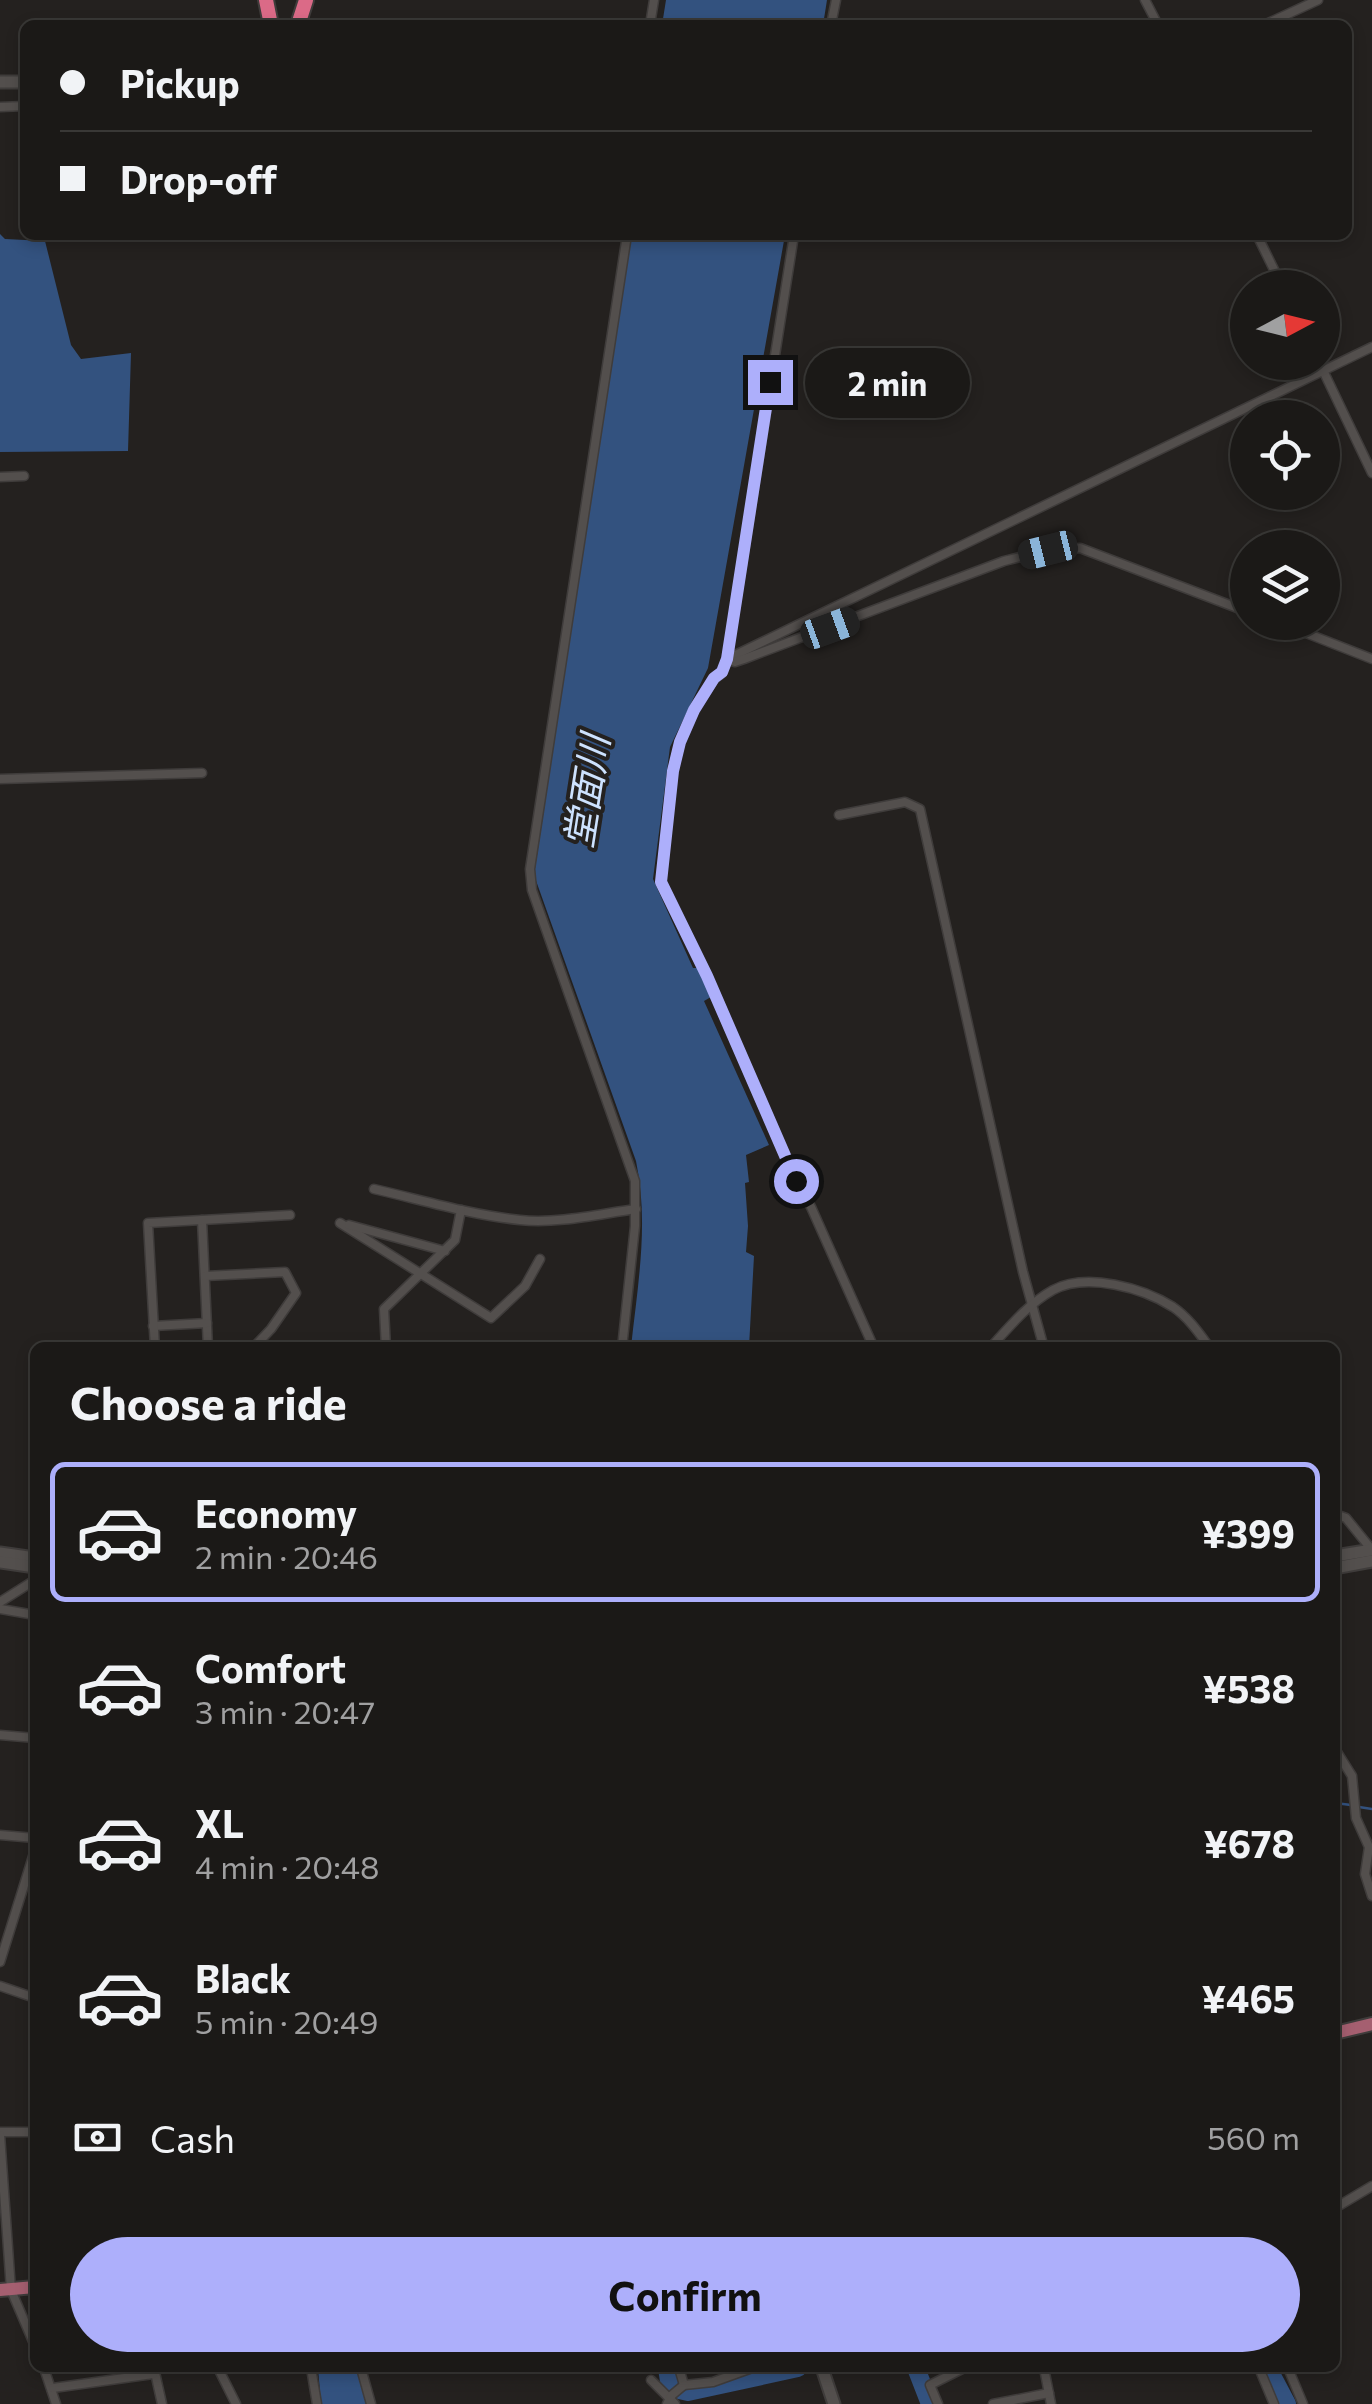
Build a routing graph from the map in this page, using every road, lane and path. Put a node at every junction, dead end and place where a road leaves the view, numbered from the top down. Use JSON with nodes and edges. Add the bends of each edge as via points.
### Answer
{"nodes":[{"id":1,"x":1318,"y":0,"type":"edge"},
{"id":2,"x":1275,"y":20,"type":"edge"},
{"id":3,"x":625,"y":240,"type":"edge"},
{"id":4,"x":793,"y":240,"type":"edge"},
{"id":5,"x":1259,"y":240,"type":"edge"},
{"id":6,"x":1274,"y":270,"type":"edge"},
{"id":7,"x":1372,"y":347,"type":"edge"},
{"id":8,"x":1340,"y":359,"type":"edge"},
{"id":9,"x":1293,"y":380,"type":"edge"},
{"id":10,"x":1328,"y":380,"type":"edge"},
{"id":11,"x":1372,"y":472,"type":"edge"},
{"id":12,"x":24,"y":476,"type":"dead end"},
{"id":13,"x":0,"y":477,"type":"edge"},
{"id":14,"x":1230,"y":605,"type":"edge"},
{"id":15,"x":1324,"y":640,"type":"edge"},
{"id":16,"x":727,"y":659,"type":"junction"},
{"id":17,"x":1372,"y":659,"type":"edge"},
{"id":18,"x":202,"y":773,"type":"dead end"},
{"id":19,"x":0,"y":778,"type":"edge"},
{"id":20,"x":839,"y":816,"type":"dead end"},
{"id":21,"x":374,"y":1188,"type":"dead end"},
{"id":22,"x":636,"y":1208,"type":"junction"},
{"id":23,"x":461,"y":1210,"type":"junction"},
{"id":24,"x":290,"y":1215,"type":"dead end"},
{"id":25,"x":202,"y":1220,"type":"junction"},
{"id":26,"x":445,"y":1250,"type":"junction"},
{"id":27,"x":540,"y":1259,"type":"dead end"},
{"id":28,"x":422,"y":1275,"type":"junction"},
{"id":29,"x":205,"y":1276,"type":"junction"},
{"id":30,"x":1031,"y":1304,"type":"junction"},
{"id":31,"x":207,"y":1323,"type":"junction"},
{"id":32,"x":154,"y":1326,"type":"junction"},
{"id":33,"x":155,"y":1342,"type":"edge"},
{"id":34,"x":208,"y":1342,"type":"edge"},
{"id":35,"x":259,"y":1342,"type":"edge"},
{"id":36,"x":386,"y":1342,"type":"edge"},
{"id":37,"x":623,"y":1342,"type":"edge"},
{"id":38,"x":871,"y":1342,"type":"edge"},
{"id":39,"x":996,"y":1342,"type":"edge"},
{"id":40,"x":1042,"y":1342,"type":"edge"},
{"id":41,"x":1205,"y":1342,"type":"edge"},
{"id":42,"x":1340,"y":1516,"type":"edge"},
{"id":43,"x":1372,"y":1550,"type":"edge"},
{"id":44,"x":0,"y":1553,"type":"edge"},
{"id":45,"x":1340,"y":1555,"type":"edge"},
{"id":46,"x":30,"y":1557,"type":"edge"},
{"id":47,"x":1372,"y":1561,"type":"edge"},
{"id":48,"x":0,"y":1562,"type":"edge"},
{"id":49,"x":30,"y":1566,"type":"edge"},
{"id":50,"x":1340,"y":1567,"type":"edge"},
{"id":51,"x":30,"y":1584,"type":"edge"},
{"id":52,"x":0,"y":1605,"type":"edge"},
{"id":53,"x":30,"y":1614,"type":"edge"},
{"id":54,"x":0,"y":1736,"type":"edge"},
{"id":55,"x":30,"y":1738,"type":"edge"},
{"id":56,"x":1340,"y":1757,"type":"edge"},
{"id":57,"x":0,"y":1835,"type":"edge"},
{"id":58,"x":30,"y":1838,"type":"edge"},
{"id":59,"x":1371,"y":1845,"type":"edge"},
{"id":60,"x":30,"y":1866,"type":"edge"},
{"id":61,"x":1372,"y":1896,"type":"edge"},
{"id":62,"x":0,"y":1962,"type":"edge"},
{"id":63,"x":0,"y":1986,"type":"edge"},
{"id":64,"x":30,"y":1996,"type":"edge"},
{"id":65,"x":1372,"y":2024,"type":"edge"},
{"id":66,"x":1340,"y":2032,"type":"edge"},
{"id":67,"x":30,"y":2132,"type":"edge"},
{"id":68,"x":0,"y":2133,"type":"edge"},
{"id":69,"x":1372,"y":2186,"type":"edge"},
{"id":70,"x":1340,"y":2205,"type":"edge"},
{"id":71,"x":30,"y":2288,"type":"edge"},
{"id":72,"x":5,"y":2290,"type":"edge"},
{"id":73,"x":30,"y":2337,"type":"edge"},
{"id":74,"x":46,"y":2372,"type":"edge"},
{"id":75,"x":148,"y":2372,"type":"edge"},
{"id":76,"x":154,"y":2372,"type":"edge"},
{"id":77,"x":220,"y":2372,"type":"edge"},
{"id":78,"x":312,"y":2372,"type":"edge"},
{"id":79,"x":362,"y":2372,"type":"edge"},
{"id":80,"x":680,"y":2372,"type":"edge"},
{"id":81,"x":741,"y":2372,"type":"edge"},
{"id":82,"x":823,"y":2372,"type":"edge"},
{"id":83,"x":956,"y":2372,"type":"edge"},
{"id":84,"x":1045,"y":2372,"type":"edge"},
{"id":85,"x":1261,"y":2372,"type":"edge"},
{"id":86,"x":1290,"y":2372,"type":"edge"},
{"id":87,"x":652,"y":2380,"type":"dead end"},
{"id":88,"x":684,"y":2385,"type":"junction"},
{"id":89,"x":53,"y":2388,"type":"junction"},
{"id":90,"x":1048,"y":2393,"type":"junction"},
{"id":91,"x":671,"y":2402,"type":"edge"},
{"id":92,"x":56,"y":2404,"type":"edge"},
{"id":93,"x":162,"y":2404,"type":"edge"},
{"id":94,"x":236,"y":2404,"type":"edge"},
{"id":95,"x":317,"y":2404,"type":"edge"},
{"id":96,"x":371,"y":2404,"type":"edge"},
{"id":97,"x":834,"y":2404,"type":"edge"},
{"id":98,"x":938,"y":2404,"type":"edge"},
{"id":99,"x":993,"y":2404,"type":"edge"},
{"id":100,"x":1051,"y":2404,"type":"edge"},
{"id":101,"x":1274,"y":2404,"type":"edge"},
{"id":102,"x":1303,"y":2404,"type":"edge"}],
"edges":[{"from":1,"to":2,"type":"street"},
{"from":3,"to":22,"type":"street","via":[[530,869],[635,1182]]},
{"from":4,"to":16,"type":"street"},
{"from":5,"to":6,"type":"street"},
{"from":7,"to":8,"type":"street"},
{"from":9,"to":16,"type":"street"},
{"from":10,"to":11,"type":"street"},
{"from":12,"to":13,"type":"street"},
{"from":14,"to":16,"type":"street","via":[[1080,548],[1061,548],[1004,561],[744,659]]},
{"from":15,"to":17,"type":"street"},
{"from":16,"to":38,"type":"street","via":[[680,742],[661,882]]},
{"from":18,"to":19,"type":"street"},
{"from":20,"to":30,"type":"street","via":[[904,802],[920,808]]},
{"from":21,"to":23,"type":"street"},
{"from":22,"to":23,"type":"street","via":[[555,1220]]},
{"from":22,"to":37,"type":"street"},
{"from":23,"to":26,"type":"street","via":[[455,1240]]},
{"from":24,"to":25,"type":"street"},
{"from":25,"to":29,"type":"street"},
{"from":25,"to":32,"type":"street","via":[[148,1223]]},
{"from":26,"to":28,"type":"street"},
{"from":26,"to":28,"type":"street","via":[[340,1223]]},
{"from":27,"to":28,"type":"street","via":[[525,1286],[492,1318]]},
{"from":28,"to":36,"type":"street","via":[[384,1309]]},
{"from":29,"to":31,"type":"street"},
{"from":29,"to":35,"type":"street","via":[[285,1272],[296,1293]]},
{"from":30,"to":39,"type":"street"},
{"from":30,"to":40,"type":"street"},
{"from":30,"to":41,"type":"street","via":[[1066,1284],[1107,1284],[1176,1308]]},
{"from":31,"to":32,"type":"street"},
{"from":31,"to":34,"type":"street"},
{"from":32,"to":33,"type":"street"},
{"from":42,"to":43,"type":"street"},
{"from":43,"to":45,"type":"street"},
{"from":44,"to":46,"type":"street"},
{"from":47,"to":50,"type":"street"},
{"from":48,"to":49,"type":"street"},
{"from":51,"to":52,"type":"street"},
{"from":52,"to":53,"type":"street"},
{"from":54,"to":55,"type":"street"},
{"from":56,"to":59,"type":"street","via":[[1352,1776],[1356,1818]]},
{"from":57,"to":58,"type":"street"},
{"from":59,"to":61,"type":"street","via":[[1365,1874]]},
{"from":60,"to":62,"type":"street"},
{"from":63,"to":64,"type":"street"},
{"from":65,"to":66,"type":"main road"},
{"from":67,"to":68,"type":"street"},
{"from":68,"to":72,"type":"street"},
{"from":69,"to":70,"type":"street"},
{"from":71,"to":72,"type":"main road"},
{"from":72,"to":73,"type":"street"},
{"from":74,"to":89,"type":"street"},
{"from":75,"to":89,"type":"street"},
{"from":76,"to":93,"type":"street"},
{"from":77,"to":94,"type":"street"},
{"from":78,"to":95,"type":"street"},
{"from":79,"to":96,"type":"street"},
{"from":80,"to":88,"type":"street"},
{"from":81,"to":88,"type":"street"},
{"from":82,"to":97,"type":"street"},
{"from":83,"to":98,"type":"street","via":[[930,2385]]},
{"from":84,"to":90,"type":"street"},
{"from":85,"to":101,"type":"street"},
{"from":86,"to":102,"type":"street"},
{"from":87,"to":91,"type":"street"},
{"from":88,"to":91,"type":"street"},
{"from":89,"to":92,"type":"street"},
{"from":90,"to":99,"type":"street"},
{"from":90,"to":100,"type":"street"}]}
